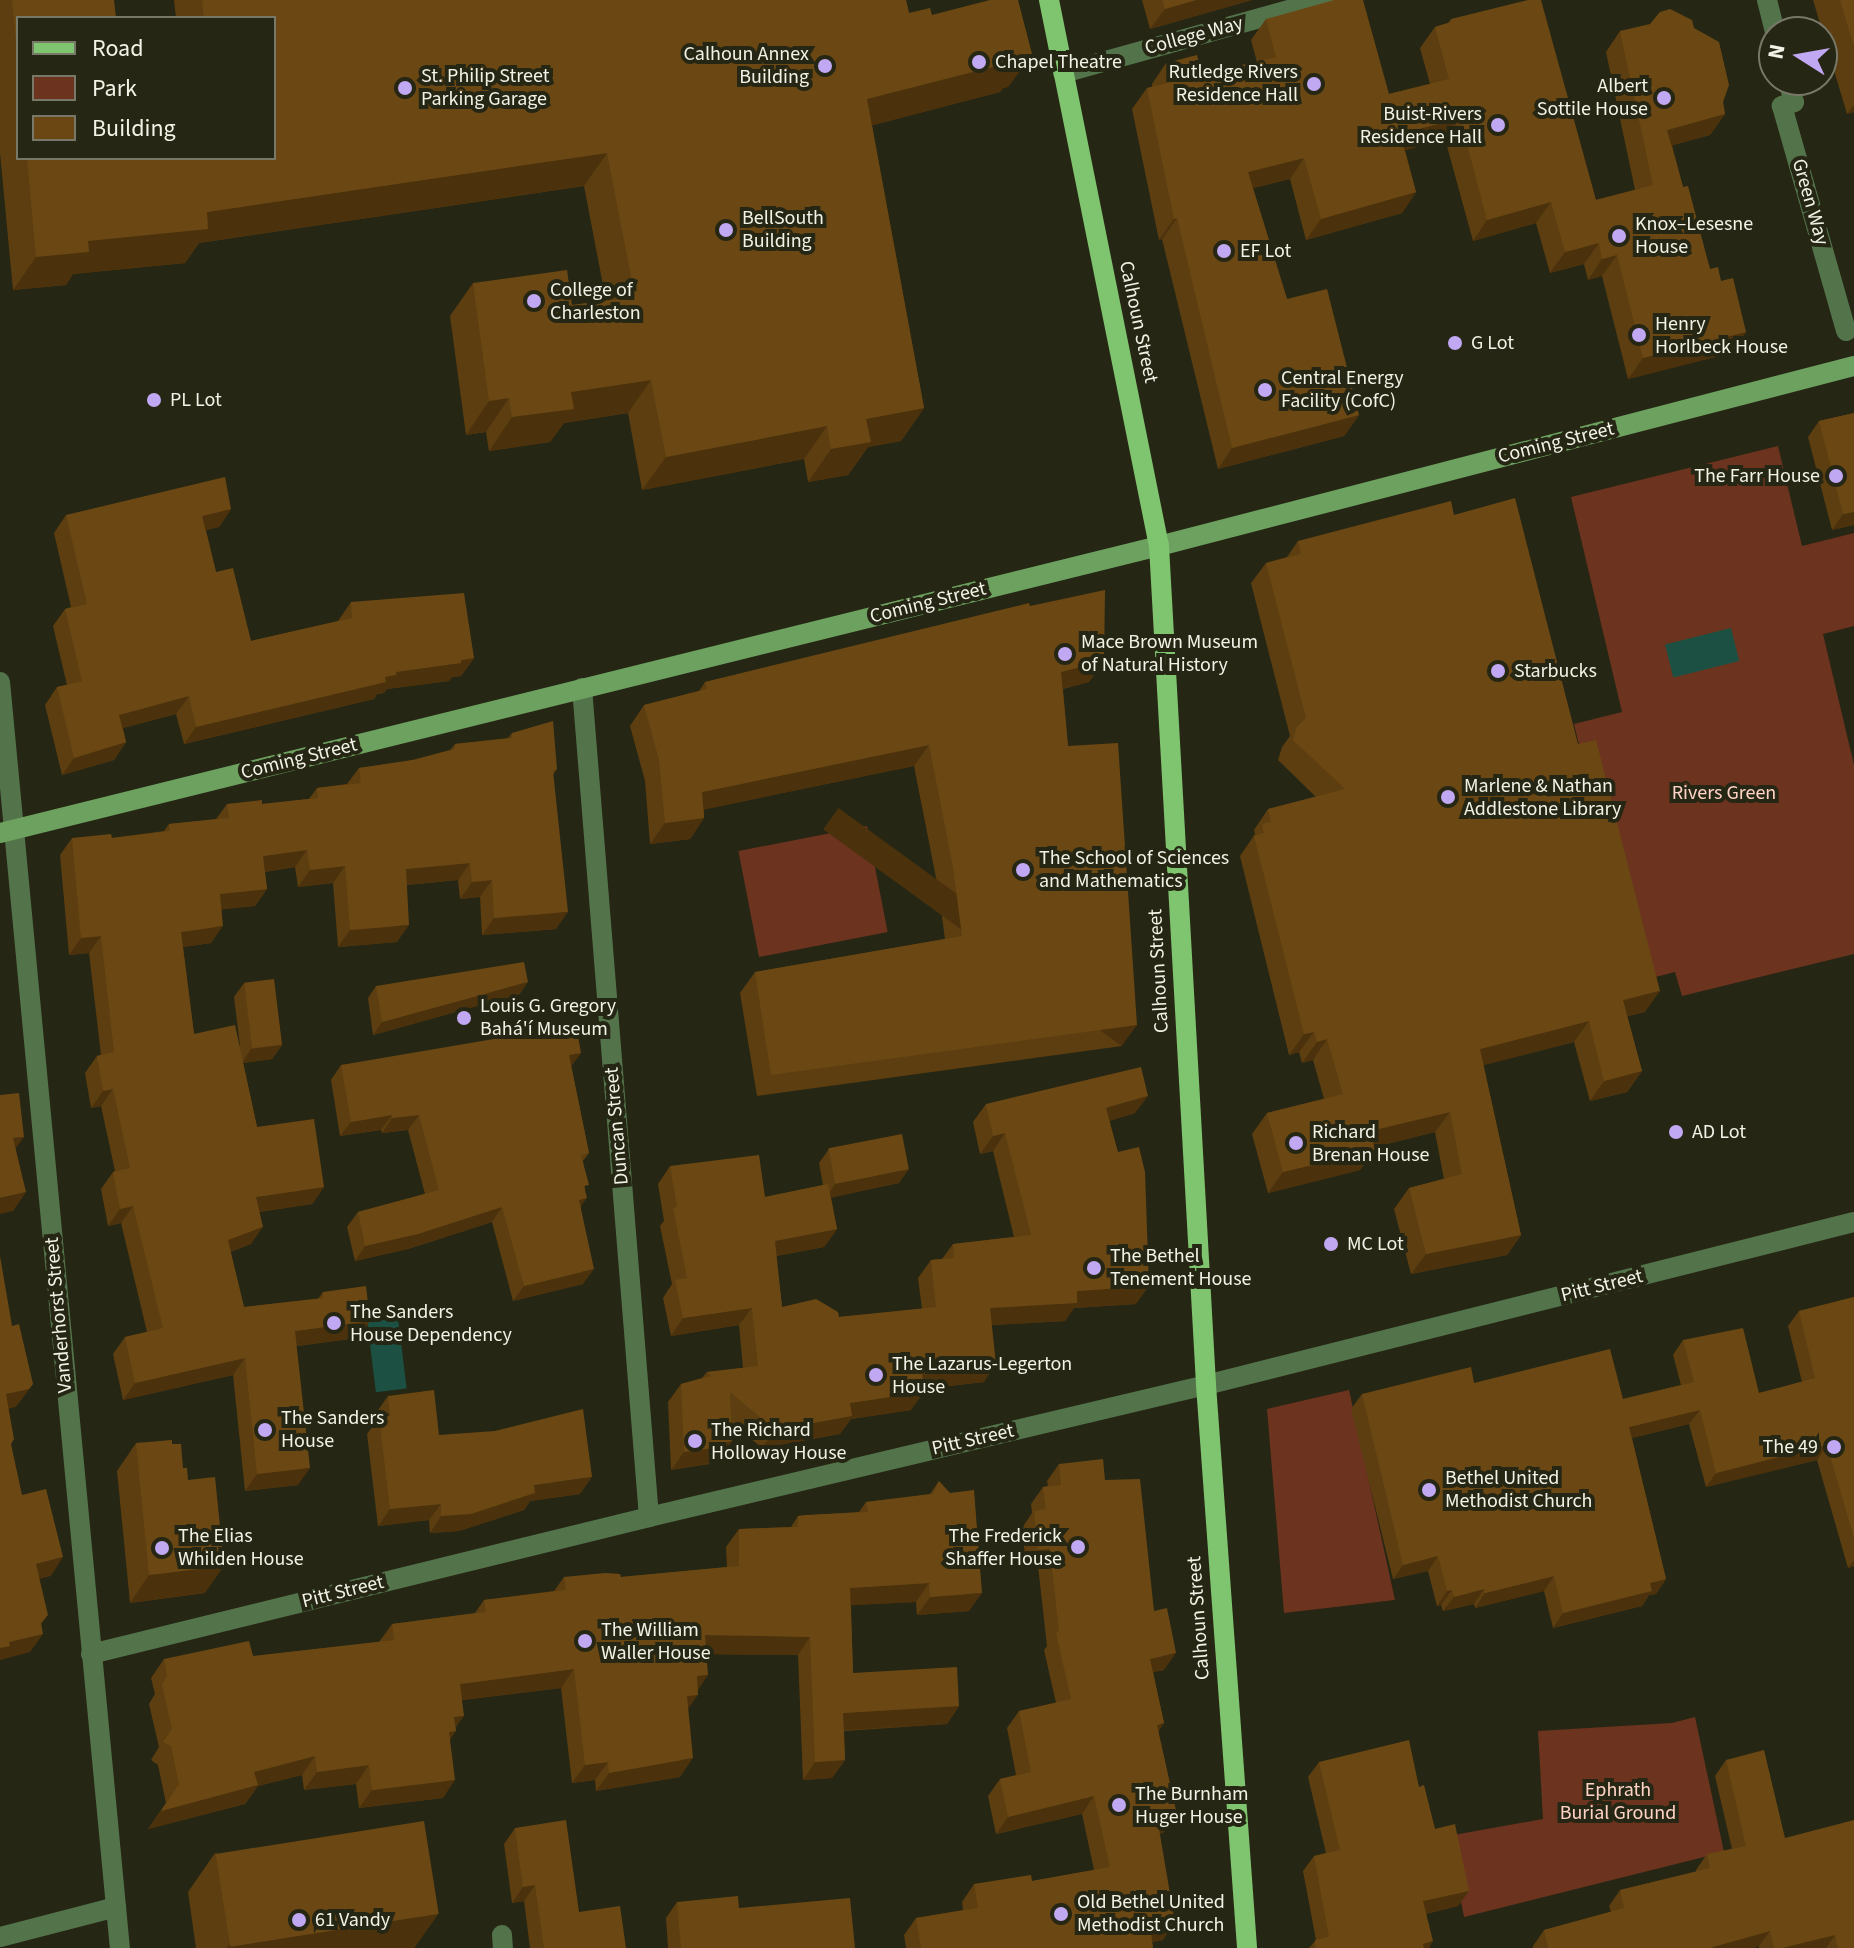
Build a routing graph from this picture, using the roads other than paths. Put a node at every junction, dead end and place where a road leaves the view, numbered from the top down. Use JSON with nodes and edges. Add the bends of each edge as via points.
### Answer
{"nodes":[{"id":1,"x":1049,"y":0,"type":"edge"},
{"id":2,"x":1325,"y":0,"type":"edge"},
{"id":3,"x":1063,"y":73,"type":"junction"},
{"id":4,"x":1792,"y":96,"type":"edge"},
{"id":5,"x":1846,"y":331,"type":"dead end"},
{"id":6,"x":1854,"y":366,"type":"edge"},
{"id":7,"x":1159,"y":546,"type":"junction"},
{"id":8,"x":0,"y":682,"type":"edge"},
{"id":9,"x":582,"y":688,"type":"junction"},
{"id":10,"x":7,"y":831,"type":"edge"},
{"id":11,"x":1854,"y":1222,"type":"edge"},
{"id":12,"x":1206,"y":1385,"type":"junction"},
{"id":13,"x":649,"y":1517,"type":"junction"},
{"id":14,"x":91,"y":1654,"type":"junction"},
{"id":15,"x":116,"y":1907,"type":"junction"},
{"id":16,"x":0,"y":1937,"type":"edge"},
{"id":17,"x":120,"y":1948,"type":"edge"},
{"id":18,"x":1247,"y":1948,"type":"edge"}],
"edges":[{"from":1,"to":3,"type":"main road","name":"Calhoun Street"},
{"from":2,"to":3,"type":"street","name":"College Way"},
{"from":3,"to":7,"type":"main road","name":"Calhoun Street"},
{"from":4,"to":5,"type":"street","name":"Green Way","via":[[1794,102],[1782,106]]},
{"from":6,"to":7,"type":"street","name":"Coming Street"},
{"from":7,"to":9,"type":"street","name":"Coming Street"},
{"from":7,"to":12,"type":"main road","name":"Calhoun Street"},
{"from":8,"to":10,"type":"street","name":"Vanderhorst Street"},
{"from":9,"to":10,"type":"street","name":"Coming Street"},
{"from":9,"to":13,"type":"street","name":"Duncan Street"},
{"from":10,"to":14,"type":"street","name":"Vanderhorst Street"},
{"from":11,"to":12,"type":"street","name":"Pitt Street"},
{"from":12,"to":13,"type":"street","name":"Pitt Street"},
{"from":12,"to":18,"type":"main road","name":"Calhoun Street"},
{"from":13,"to":14,"type":"street","name":"Pitt Street"},
{"from":14,"to":15,"type":"street","name":"Vanderhorst Street"},
{"from":15,"to":16,"type":"street"},
{"from":15,"to":17,"type":"street","name":"Vanderhorst Street"}]}
